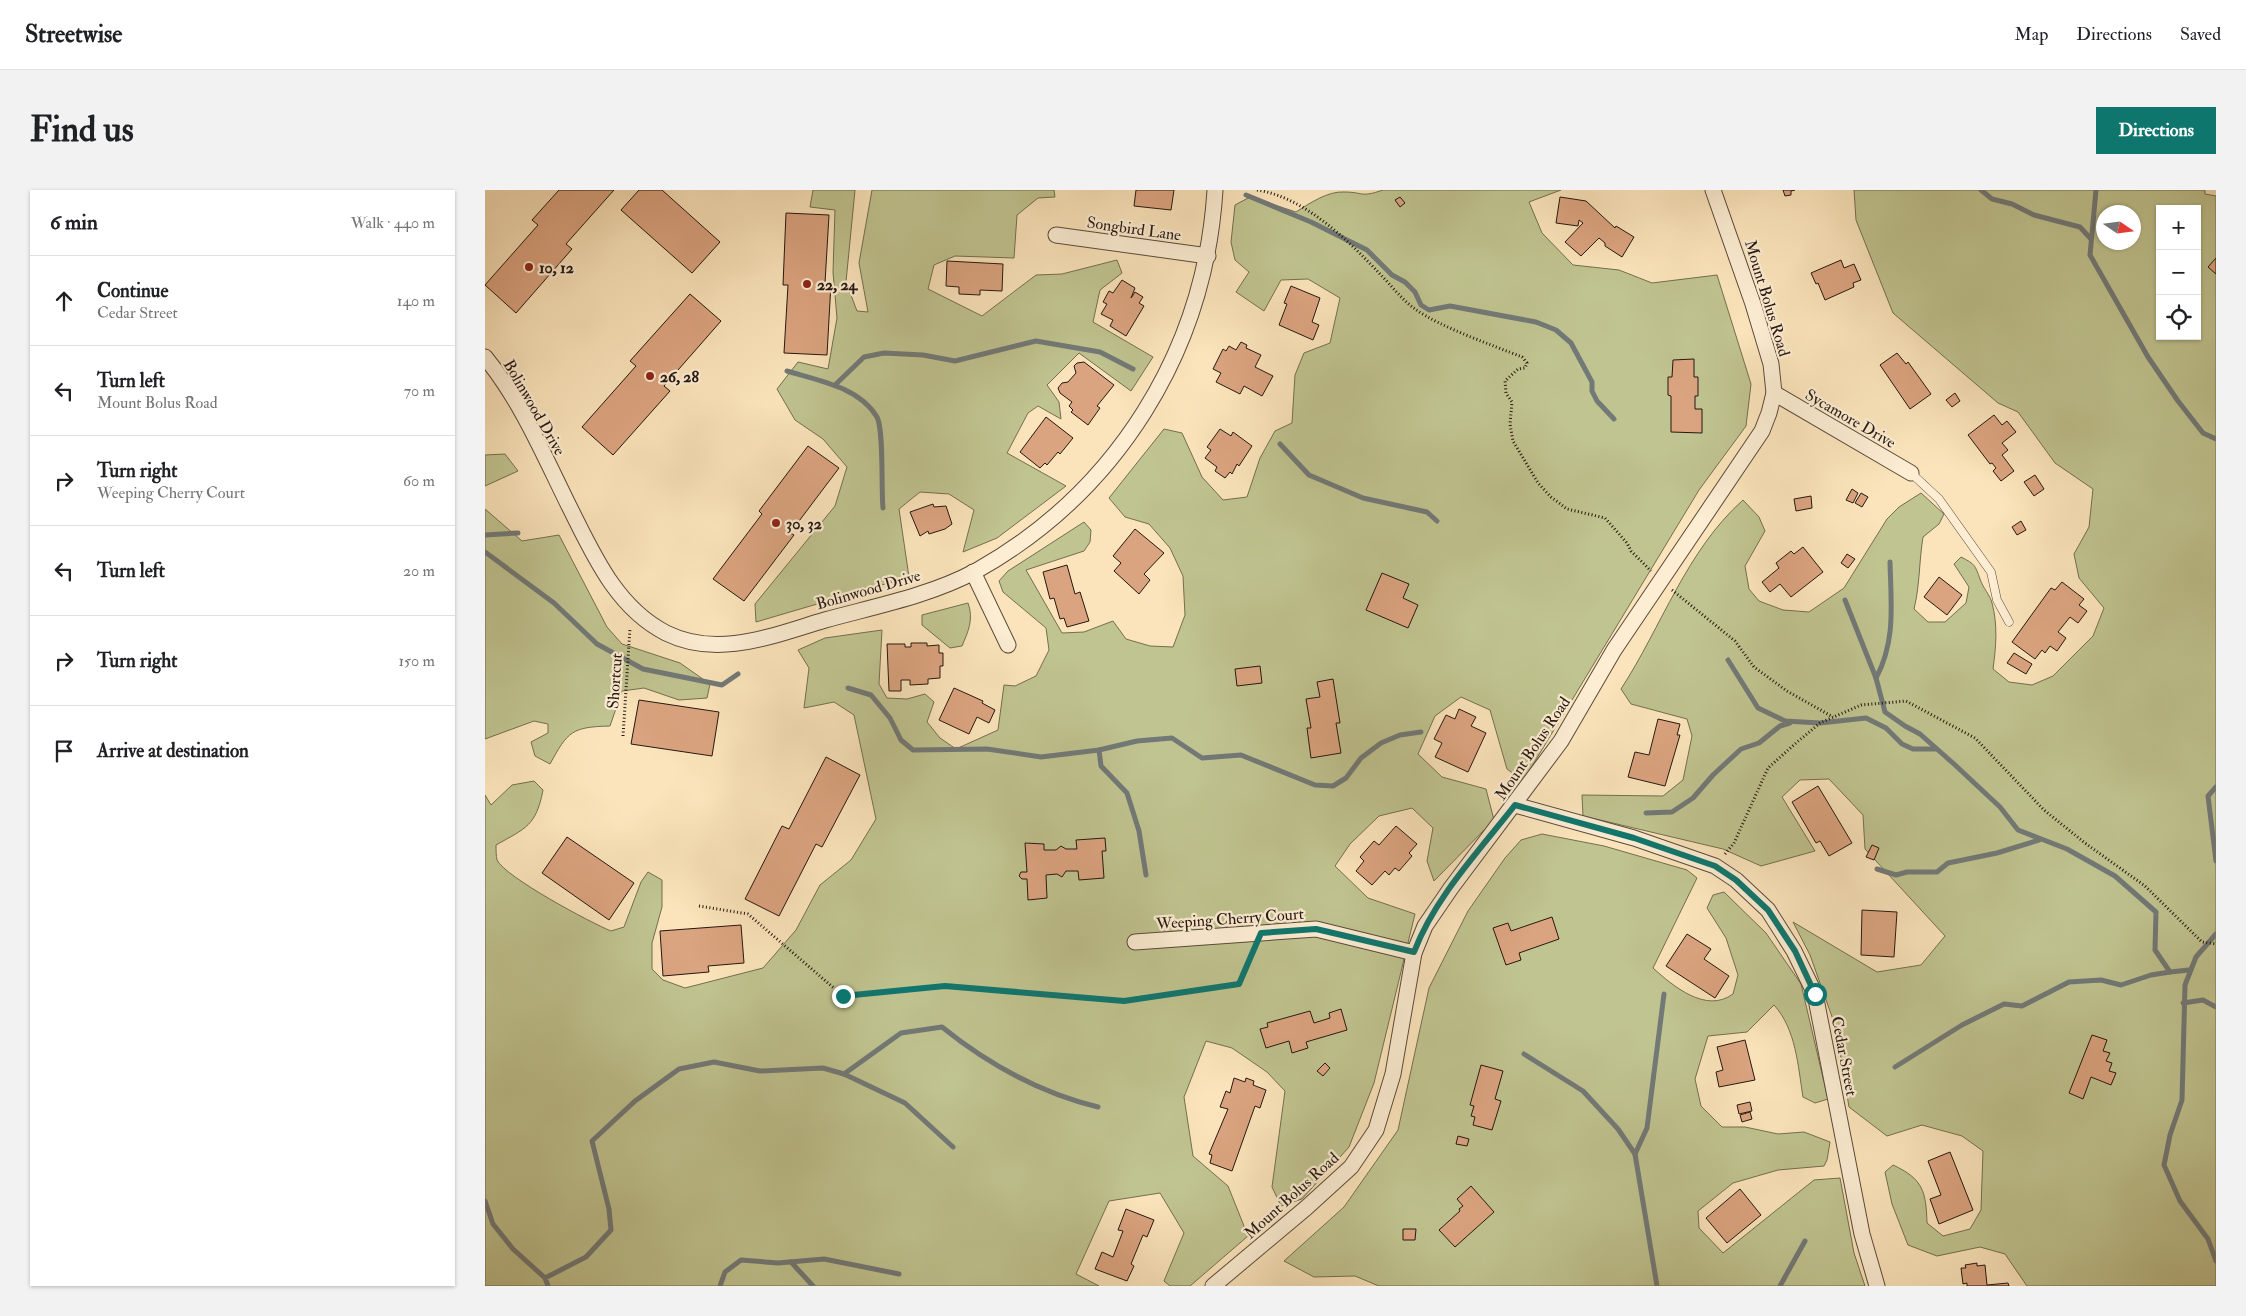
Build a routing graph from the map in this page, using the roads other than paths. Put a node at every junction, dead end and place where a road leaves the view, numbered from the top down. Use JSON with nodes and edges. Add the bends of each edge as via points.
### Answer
{"nodes":[{"id":1,"x":1215,"y":190,"type":"edge"},
{"id":2,"x":1713,"y":190,"type":"edge"},
{"id":3,"x":1056,"y":234,"type":"dead end"},
{"id":4,"x":1208,"y":256,"type":"junction"},
{"id":5,"x":485,"y":357,"type":"edge"},
{"id":6,"x":1773,"y":393,"type":"junction"},
{"id":7,"x":1911,"y":473,"type":"joint"},
{"id":8,"x":973,"y":572,"type":"junction"},
{"id":9,"x":2009,"y":622,"type":"dead end"},
{"id":10,"x":1007,"y":645,"type":"dead end"},
{"id":11,"x":1515,"y":805,"type":"junction"},
{"id":12,"x":1135,"y":942,"type":"dead end"},
{"id":13,"x":1414,"y":952,"type":"junction"},
{"id":14,"x":1213,"y":1286,"type":"edge"},
{"id":15,"x":1877,"y":1286,"type":"edge"}],
"edges":[{"from":1,"to":4,"type":"street","name":"Bolinwood Drive"},
{"from":2,"to":6,"type":"street","name":"Mount Bolus Road","via":[[1763,336],[1771,364]]},
{"from":3,"to":4,"type":"street","name":"Songbird Lane"},
{"from":4,"to":8,"type":"street","name":"Bolinwood Drive","via":[[1179,347],[1157,392],[1123,446],[1079,495],[1032,536]]},
{"from":5,"to":8,"type":"street","name":"Bolinwood Drive","via":[[498,372],[524,418],[602,570],[633,609],[667,634],[692,642],[720,644],[765,639],[911,598]]},
{"from":6,"to":7,"type":"street","name":"Sycamore Drive"},
{"from":6,"to":11,"type":"street","name":"Mount Bolus Road","via":[[1762,431],[1614,650],[1561,741]]},
{"from":7,"to":9,"type":"lane","via":[[1939,498],[1991,572],[1997,600]]},
{"from":8,"to":10,"type":"street"},
{"from":11,"to":13,"type":"street","name":"Mount Bolus Road","via":[[1451,888],[1425,926]]},
{"from":11,"to":15,"type":"street","name":"Cedar Street","via":[[1634,838],[1715,866],[1736,880],[1768,910],[1795,951],[1815,994],[1863,1234]]},
{"from":12,"to":13,"type":"street","name":"Weeping Cherry Court","via":[[1316,929]]},
{"from":13,"to":14,"type":"street","name":"Mount Bolus Road","via":[[1393,1074],[1376,1130],[1351,1167]]}]}
